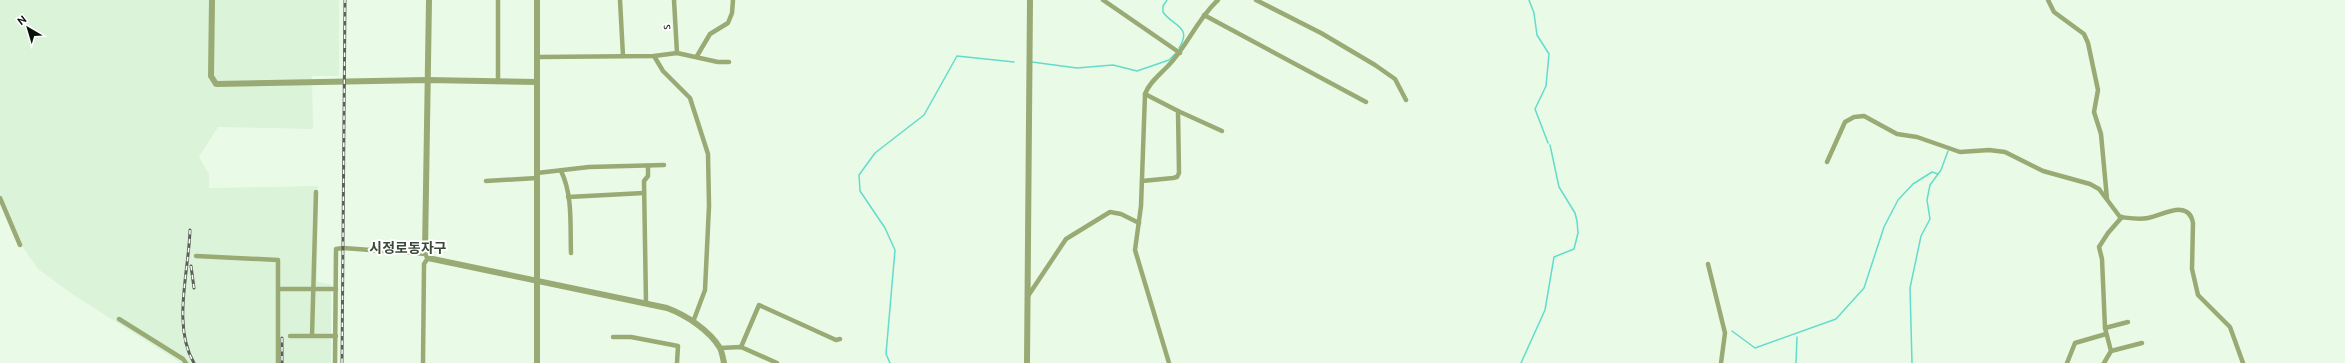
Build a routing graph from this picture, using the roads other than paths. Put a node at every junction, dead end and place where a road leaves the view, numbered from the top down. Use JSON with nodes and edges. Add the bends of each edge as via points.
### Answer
{"nodes":[{"id":1,"x":212,"y":0,"type":"edge"},
{"id":2,"x":429,"y":0,"type":"edge"},
{"id":3,"x":498,"y":0,"type":"edge"},
{"id":4,"x":537,"y":0,"type":"edge"},
{"id":5,"x":620,"y":0,"type":"edge"},
{"id":6,"x":674,"y":0,"type":"edge"},
{"id":7,"x":733,"y":0,"type":"edge"},
{"id":8,"x":1030,"y":0,"type":"edge"},
{"id":9,"x":1103,"y":0,"type":"edge"},
{"id":10,"x":1218,"y":0,"type":"edge"},
{"id":11,"x":1256,"y":0,"type":"edge"},
{"id":12,"x":2048,"y":0,"type":"edge"},
{"id":13,"x":1204,"y":15,"type":"junction"},
{"id":14,"x":1180,"y":52,"type":"junction"},
{"id":15,"x":677,"y":53,"type":"junction"},
{"id":16,"x":623,"y":56,"type":"junction"},
{"id":17,"x":654,"y":56,"type":"junction"},
{"id":18,"x":698,"y":56,"type":"junction"},
{"id":19,"x":538,"y":57,"type":"junction"},
{"id":20,"x":729,"y":62,"type":"dead end"},
{"id":21,"x":427,"y":80,"type":"junction"},
{"id":22,"x":498,"y":82,"type":"junction"},
{"id":23,"x":538,"y":82,"type":"junction"},
{"id":24,"x":1145,"y":94,"type":"junction"},
{"id":25,"x":1406,"y":100,"type":"dead end"},
{"id":26,"x":1366,"y":102,"type":"dead end"},
{"id":27,"x":1178,"y":111,"type":"junction"},
{"id":28,"x":1222,"y":131,"type":"dead end"},
{"id":29,"x":1827,"y":162,"type":"dead end"},
{"id":30,"x":664,"y":165,"type":"dead end"},
{"id":31,"x":648,"y":166,"type":"junction"},
{"id":32,"x":561,"y":171,"type":"junction"},
{"id":33,"x":537,"y":175,"type":"junction"},
{"id":34,"x":1142,"y":180,"type":"junction"},
{"id":35,"x":486,"y":181,"type":"dead end"},
{"id":36,"x":316,"y":192,"type":"dead end"},
{"id":37,"x":644,"y":193,"type":"junction"},
{"id":38,"x":568,"y":197,"type":"junction"},
{"id":39,"x":0,"y":198,"type":"edge"},
{"id":40,"x":2107,"y":199,"type":"junction"},
{"id":41,"x":2122,"y":218,"type":"junction"},
{"id":42,"x":1139,"y":224,"type":"junction"},
{"id":43,"x":20,"y":245,"type":"dead end"},
{"id":44,"x":571,"y":253,"type":"dead end"},
{"id":45,"x":196,"y":256,"type":"dead end"},
{"id":46,"x":427,"y":256,"type":"junction"},
{"id":47,"x":1708,"y":264,"type":"dead end"},
{"id":48,"x":536,"y":281,"type":"junction"},
{"id":49,"x":313,"y":288,"type":"junction"},
{"id":50,"x":278,"y":289,"type":"junction"},
{"id":51,"x":336,"y":289,"type":"junction"},
{"id":52,"x":1028,"y":296,"type":"junction"},
{"id":53,"x":646,"y":303,"type":"junction"},
{"id":54,"x":119,"y":319,"type":"dead end"},
{"id":55,"x":693,"y":322,"type":"junction"},
{"id":56,"x":2128,"y":322,"type":"dead end"},
{"id":57,"x":2105,"y":328,"type":"junction"},
{"id":58,"x":2106,"y":334,"type":"junction"},
{"id":59,"x":290,"y":336,"type":"dead end"},
{"id":60,"x":312,"y":336,"type":"junction"},
{"id":61,"x":336,"y":336,"type":"junction"},
{"id":62,"x":613,"y":337,"type":"dead end"},
{"id":63,"x":840,"y":339,"type":"dead end"},
{"id":64,"x":2142,"y":343,"type":"dead end"},
{"id":65,"x":741,"y":347,"type":"junction"},
{"id":66,"x":720,"y":348,"type":"junction"},
{"id":67,"x":2111,"y":351,"type":"junction"},
{"id":68,"x":186,"y":363,"type":"edge"},
{"id":69,"x":278,"y":363,"type":"edge"},
{"id":70,"x":335,"y":363,"type":"edge"},
{"id":71,"x":424,"y":363,"type":"edge"},
{"id":72,"x":537,"y":363,"type":"edge"},
{"id":73,"x":677,"y":363,"type":"edge"},
{"id":74,"x":724,"y":363,"type":"edge"},
{"id":75,"x":777,"y":363,"type":"edge"},
{"id":76,"x":1027,"y":363,"type":"edge"},
{"id":77,"x":1169,"y":363,"type":"edge"},
{"id":78,"x":1721,"y":363,"type":"edge"},
{"id":79,"x":2067,"y":363,"type":"edge"},
{"id":80,"x":2104,"y":363,"type":"edge"},
{"id":81,"x":2243,"y":363,"type":"edge"}],
"edges":[{"from":1,"to":21,"type":"street","via":[[211,76],[216,84]]},
{"from":2,"to":21,"type":"street"},
{"from":3,"to":22,"type":"street"},
{"from":4,"to":19,"type":"street"},
{"from":5,"to":16,"type":"street"},
{"from":6,"to":15,"type":"street","name":"s"},
{"from":7,"to":18,"type":"street","via":[[728,23],[710,34]]},
{"from":8,"to":52,"type":"street"},
{"from":9,"to":14,"type":"street"},
{"from":10,"to":13,"type":"street"},
{"from":11,"to":25,"type":"street","via":[[1321,33],[1375,65],[1395,79]]},
{"from":12,"to":40,"type":"street","via":[[2054,12],[2084,34],[2088,42],[2097,86],[2094,112],[2101,134]]},
{"from":13,"to":14,"type":"street"},
{"from":13,"to":26,"type":"street"},
{"from":14,"to":24,"type":"street","via":[[1149,86]]},
{"from":15,"to":17,"type":"street"},
{"from":15,"to":18,"type":"street"},
{"from":16,"to":17,"type":"street"},
{"from":16,"to":19,"type":"street"},
{"from":17,"to":55,"type":"street","via":[[663,72],[690,98],[708,154],[709,206],[705,287]]},
{"from":18,"to":20,"type":"street","via":[[718,62]]},
{"from":19,"to":23,"type":"street"},
{"from":21,"to":22,"type":"street"},
{"from":21,"to":46,"type":"street"},
{"from":22,"to":23,"type":"street"},
{"from":23,"to":33,"type":"street"},
{"from":24,"to":27,"type":"street"},
{"from":24,"to":34,"type":"street"},
{"from":27,"to":28,"type":"street"},
{"from":27,"to":34,"type":"street","via":[[1177,177]]},
{"from":29,"to":40,"type":"street","via":[[1846,122],[1854,117],[1864,116],[1897,134],[1917,137],[1949,150],[1967,153],[1989,150],[2005,152],[2043,171],[2095,186]]},
{"from":30,"to":31,"type":"street"},
{"from":31,"to":32,"type":"street","via":[[589,167]]},
{"from":31,"to":37,"type":"street"},
{"from":32,"to":33,"type":"street"},
{"from":32,"to":38,"type":"street"},
{"from":33,"to":35,"type":"street"},
{"from":33,"to":48,"type":"street"},
{"from":34,"to":42,"type":"street"},
{"from":36,"to":49,"type":"street"},
{"from":37,"to":38,"type":"street"},
{"from":37,"to":53,"type":"street"},
{"from":38,"to":44,"type":"street"},
{"from":39,"to":43,"type":"street"},
{"from":40,"to":41,"type":"street"},
{"from":41,"to":57,"type":"street","via":[[2099,247],[2102,259]]},
{"from":41,"to":81,"type":"street","via":[[2148,218],[2176,209],[2191,215],[2192,269],[2198,295],[2230,327]]},
{"from":42,"to":52,"type":"street","via":[[1121,214],[1110,212],[1070,235],[1057,250]]},
{"from":42,"to":77,"type":"street","via":[[1135,243],[1137,258]]},
{"from":45,"to":50,"type":"street","via":[[277,258]]},
{"from":46,"to":48,"type":"street"},
{"from":46,"to":51,"type":"street","via":[[338,248]]},
{"from":46,"to":71,"type":"street","via":[[424,264]]},
{"from":47,"to":78,"type":"street","via":[[1725,333]]},
{"from":48,"to":53,"type":"street"},
{"from":48,"to":72,"type":"street"},
{"from":49,"to":50,"type":"street"},
{"from":49,"to":51,"type":"street"},
{"from":49,"to":60,"type":"street"},
{"from":50,"to":69,"type":"street"},
{"from":51,"to":61,"type":"street"},
{"from":52,"to":76,"type":"street"},
{"from":53,"to":55,"type":"street","via":[[667,308]]},
{"from":54,"to":68,"type":"street"},
{"from":55,"to":66,"type":"street"},
{"from":56,"to":57,"type":"street"},
{"from":57,"to":58,"type":"street"},
{"from":58,"to":67,"type":"street"},
{"from":58,"to":79,"type":"street","via":[[2075,343]]},
{"from":59,"to":60,"type":"street"},
{"from":60,"to":61,"type":"street"},
{"from":61,"to":70,"type":"street"},
{"from":62,"to":73,"type":"street","via":[[631,337],[678,346]]},
{"from":63,"to":65,"type":"street","via":[[836,340],[760,305]]},
{"from":64,"to":67,"type":"street"},
{"from":65,"to":66,"type":"street"},
{"from":65,"to":75,"type":"street"},
{"from":66,"to":74,"type":"street"},
{"from":67,"to":80,"type":"street"}]}
